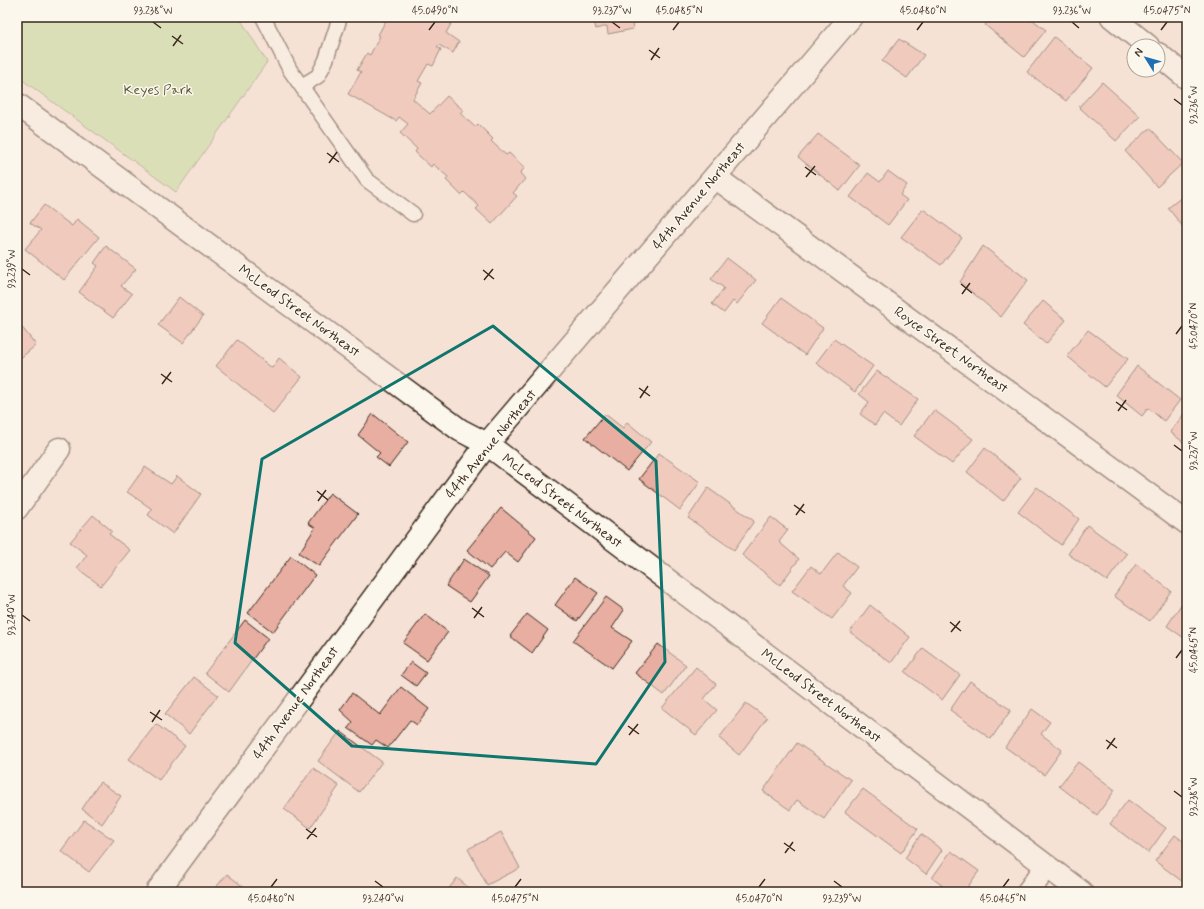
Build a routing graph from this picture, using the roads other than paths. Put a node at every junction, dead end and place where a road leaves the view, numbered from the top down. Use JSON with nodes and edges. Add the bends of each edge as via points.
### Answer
{"nodes":[{"id":1,"x":263,"y":17,"type":"edge"},
{"id":2,"x":340,"y":17,"type":"edge"},
{"id":3,"x":851,"y":17,"type":"edge"},
{"id":4,"x":1112,"y":17,"type":"edge"},
{"id":5,"x":1138,"y":38,"type":"edge"},
{"id":6,"x":1166,"y":61,"type":"edge"},
{"id":7,"x":1187,"y":78,"type":"edge"},
{"id":8,"x":302,"y":86,"type":"junction"},
{"id":9,"x":17,"y":104,"type":"edge"},
{"id":10,"x":715,"y":177,"type":"junction"},
{"id":11,"x":413,"y":214,"type":"dead end"},
{"id":12,"x":487,"y":444,"type":"junction"},
{"id":13,"x":59,"y":449,"type":"dead end"},
{"id":14,"x":17,"y":508,"type":"edge"},
{"id":15,"x":1187,"y":523,"type":"edge"},
{"id":16,"x":1047,"y":866,"type":"junction"},
{"id":17,"x":157,"y":892,"type":"edge"},
{"id":18,"x":1028,"y":892,"type":"edge"},
{"id":19,"x":1081,"y":892,"type":"edge"}],
"edges":[{"from":1,"to":8,"type":"lane","via":[[290,70]]},
{"from":2,"to":8,"type":"lane","via":[[318,76]]},
{"from":3,"to":10,"type":"street","name":"44th Avenue Northeast"},
{"from":4,"to":5,"type":"street"},
{"from":6,"to":7,"type":"street"},
{"from":8,"to":11,"type":"lane","via":[[367,180]]},
{"from":9,"to":12,"type":"street","name":"McLeod Street Northeast","via":[[460,430]]},
{"from":10,"to":12,"type":"street","name":"44th Avenue Northeast"},
{"from":10,"to":15,"type":"street","name":"Royce Street Northeast"},
{"from":12,"to":16,"type":"street","name":"McLeod Street Northeast"},
{"from":12,"to":17,"type":"street","name":"44th Avenue Northeast"},
{"from":13,"to":14,"type":"street"},
{"from":16,"to":18,"type":"street"},
{"from":16,"to":19,"type":"street","name":"McLeod Street Northeast"}]}
